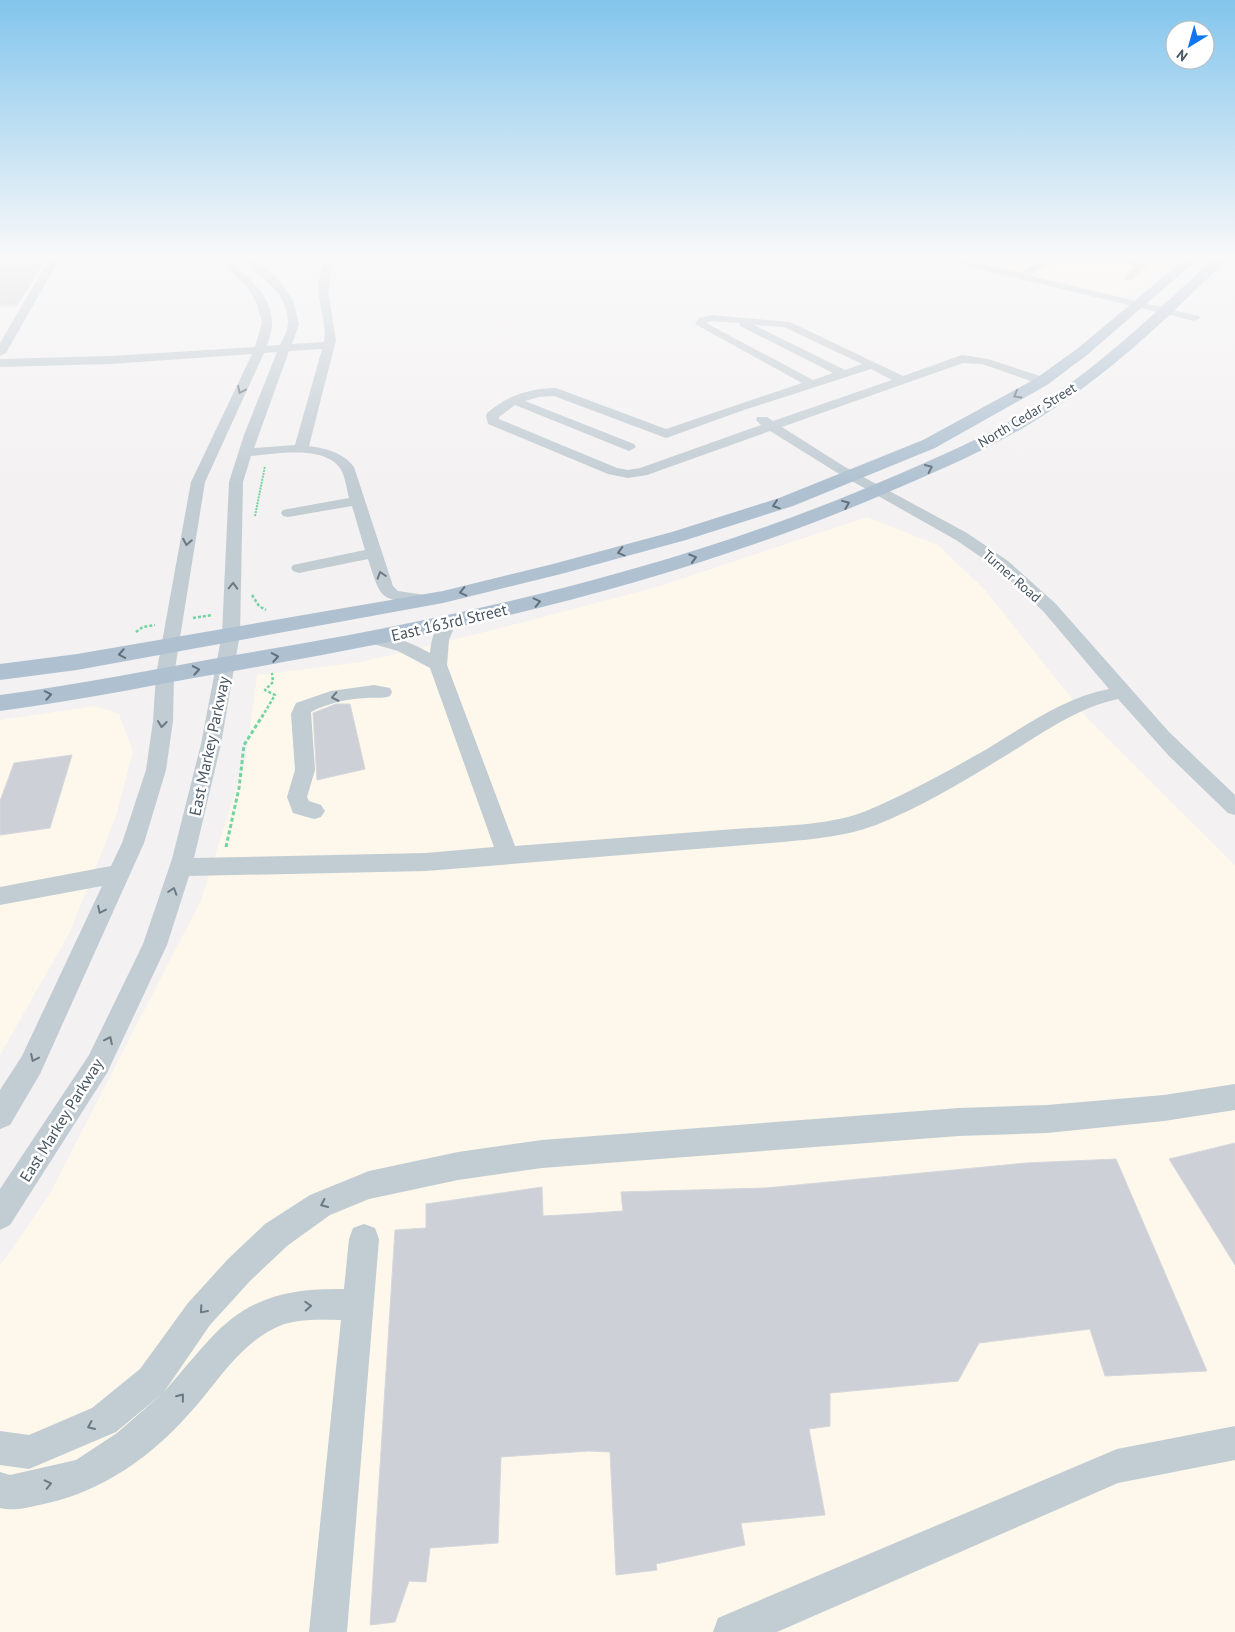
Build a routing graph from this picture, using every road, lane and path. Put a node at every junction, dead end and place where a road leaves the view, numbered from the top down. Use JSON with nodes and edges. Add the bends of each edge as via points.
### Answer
{"nodes":[{"id":1,"x":11,"y":334,"type":"edge"},
{"id":2,"x":265,"y":334,"type":"edge"},
{"id":3,"x":289,"y":334,"type":"edge"},
{"id":4,"x":332,"y":334,"type":"edge"},
{"id":5,"x":719,"y":334,"type":"edge"},
{"id":6,"x":764,"y":334,"type":"edge"},
{"id":7,"x":807,"y":334,"type":"edge"},
{"id":8,"x":1103,"y":334,"type":"edge"},
{"id":9,"x":1139,"y":334,"type":"edge"},
{"id":10,"x":329,"y":346,"type":"junction"},
{"id":11,"x":283,"y":348,"type":"junction"},
{"id":12,"x":260,"y":350,"type":"junction"},
{"id":13,"x":0,"y":353,"type":"edge"},
{"id":14,"x":0,"y":363,"type":"edge"},
{"id":15,"x":872,"y":365,"type":"junction"},
{"id":16,"x":844,"y":374,"type":"junction"},
{"id":17,"x":902,"y":380,"type":"junction"},
{"id":18,"x":1042,"y":381,"type":"junction"},
{"id":19,"x":812,"y":384,"type":"junction"},
{"id":20,"x":515,"y":401,"type":"junction"},
{"id":21,"x":740,"y":407,"type":"junction"},
{"id":22,"x":771,"y":426,"type":"junction"},
{"id":23,"x":666,"y":434,"type":"junction"},
{"id":24,"x":638,"y":444,"type":"junction"},
{"id":25,"x":301,"y":449,"type":"junction"},
{"id":26,"x":245,"y":452,"type":"junction"},
{"id":27,"x":590,"y":461,"type":"junction"},
{"id":28,"x":852,"y":474,"type":"junction"},
{"id":29,"x":881,"y":489,"type":"junction"},
{"id":30,"x":358,"y":501,"type":"junction"},
{"id":31,"x":288,"y":512,"type":"dead end"},
{"id":32,"x":374,"y":553,"type":"junction"},
{"id":33,"x":299,"y":568,"type":"dead end"},
{"id":34,"x":426,"y":600,"type":"junction"},
{"id":35,"x":447,"y":623,"type":"junction"},
{"id":36,"x":231,"y":634,"type":"junction"},
{"id":37,"x":376,"y":639,"type":"junction"},
{"id":38,"x":170,"y":645,"type":"junction"},
{"id":39,"x":270,"y":658,"type":"junction"},
{"id":40,"x":227,"y":665,"type":"junction"},
{"id":41,"x":438,"y":665,"type":"junction"},
{"id":42,"x":0,"y":672,"type":"edge"},
{"id":43,"x":165,"y":675,"type":"junction"},
{"id":44,"x":383,"y":692,"type":"dead end"},
{"id":45,"x":1122,"y":692,"type":"junction"},
{"id":46,"x":0,"y":703,"type":"edge"},
{"id":47,"x":1235,"y":807,"type":"edge"},
{"id":48,"x":314,"y":811,"type":"dead end"},
{"id":49,"x":230,"y":847,"type":"dead end"},
{"id":50,"x":508,"y":855,"type":"junction"},
{"id":51,"x":181,"y":867,"type":"junction"},
{"id":52,"x":118,"y":874,"type":"junction"},
{"id":53,"x":0,"y":896,"type":"edge"},
{"id":54,"x":1235,"y":1097,"type":"edge"},
{"id":55,"x":0,"y":1115,"type":"edge"},
{"id":56,"x":0,"y":1215,"type":"edge"},
{"id":57,"x":364,"y":1239,"type":"dead end"},
{"id":58,"x":358,"y":1305,"type":"junction"},
{"id":59,"x":1235,"y":1442,"type":"edge"},
{"id":60,"x":0,"y":1448,"type":"edge"},
{"id":61,"x":0,"y":1490,"type":"edge"},
{"id":62,"x":328,"y":1632,"type":"edge"},
{"id":63,"x":732,"y":1632,"type":"edge"}],
"edges":[{"from":1,"to":13,"type":"street"},
{"from":2,"to":12,"type":"street"},
{"from":3,"to":11,"type":"street","name":"East Markey Parkway"},
{"from":4,"to":10,"type":"street"},
{"from":5,"to":19,"type":"street"},
{"from":6,"to":16,"type":"street"},
{"from":7,"to":15,"type":"street"},
{"from":8,"to":18,"type":"main road","name":"North Cedar Street"},
{"from":29,"to":9,"type":"main road","name":"North Cedar Street","one_way":true,"via":[[997,436],[1059,398]]},
{"from":10,"to":11,"type":"street"},
{"from":10,"to":25,"type":"street"},
{"from":11,"to":12,"type":"street"},
{"from":11,"to":26,"type":"street","name":"East Markey Parkway"},
{"from":12,"to":14,"type":"street","via":[[111,360]]},
{"from":12,"to":38,"type":"street","one_way":true,"via":[[198,482]]},
{"from":15,"to":16,"type":"street"},
{"from":15,"to":17,"type":"street"},
{"from":16,"to":19,"type":"street"},
{"from":17,"to":18,"type":"street","via":[[962,359],[971,359]]},
{"from":17,"to":22,"type":"street"},
{"from":18,"to":28,"type":"main road","name":"North Cedar Street","one_way":true,"via":[[929,444]]},
{"from":19,"to":21,"type":"street"},
{"from":20,"to":23,"type":"street","via":[[543,390],[556,392]]},
{"from":20,"to":24,"type":"street"},
{"from":20,"to":27,"type":"street","via":[[496,410],[493,420]]},
{"from":21,"to":22,"type":"street","name":"Turner Road"},
{"from":21,"to":23,"type":"street"},
{"from":22,"to":27,"type":"street","via":[[642,472],[613,471]]},
{"from":22,"to":28,"type":"street","name":"Turner Road"},
{"from":23,"to":24,"type":"street"},
{"from":24,"to":27,"type":"street"},
{"from":25,"to":26,"type":"street"},
{"from":25,"to":30,"type":"street","via":[[319,450],[337,457],[347,467]]},
{"from":36,"to":26,"type":"street","name":"East Markey Parkway","one_way":true,"via":[[236,482]]},
{"from":28,"to":29,"type":"street","name":"Turner Road"},
{"from":28,"to":34,"type":"main road","name":"East 163rd Street","one_way":true,"via":[[786,502],[679,536]]},
{"from":35,"to":29,"type":"main road","name":"East 163rd Street","one_way":true,"via":[[556,598],[741,544]]},
{"from":29,"to":45,"type":"street","name":"Turner Road","via":[[955,532],[1009,570],[1074,635]]},
{"from":30,"to":31,"type":"street"},
{"from":30,"to":32,"type":"street"},
{"from":32,"to":33,"type":"street"},
{"from":34,"to":32,"type":"street","one_way":true,"via":[[394,595],[385,588]]},
{"from":34,"to":36,"type":"main road","name":"East 163rd Street","via":[[267,619]]},
{"from":35,"to":37,"type":"main road","name":"East 163rd Street"},
{"from":35,"to":41,"type":"street","via":[[440,640]]},
{"from":36,"to":38,"type":"main road","name":"East 163rd Street"},
{"from":36,"to":40,"type":"street","name":"East Markey Parkway"},
{"from":39,"to":37,"type":"main road","name":"East 163rd Street","one_way":true},
{"from":37,"to":41,"type":"street","via":[[404,647]]},
{"from":38,"to":42,"type":"main road","name":"East 163rd Street","one_way":true},
{"from":38,"to":43,"type":"street"},
{"from":39,"to":40,"type":"main road","name":"East 163rd Street"},
{"from":39,"to":49,"type":"path","via":[[273,682],[265,690],[275,696],[244,745],[239,788],[225,847]]},
{"from":43,"to":40,"type":"main road","name":"East 163rd Street","one_way":true},
{"from":40,"to":51,"type":"street","name":"East Markey Parkway"},
{"from":41,"to":50,"type":"street"},
{"from":46,"to":43,"type":"main road","name":"East 163rd Street","one_way":true},
{"from":43,"to":52,"type":"street","one_way":true,"via":[[156,770],[133,843]]},
{"from":44,"to":48,"type":"street","one_way":true,"via":[[361,692],[313,702],[303,708],[300,714],[305,770],[297,798],[300,807]]},
{"from":45,"to":47,"type":"street","name":"Turner Road","via":[[1208,784]]},
{"from":45,"to":50,"type":"street","via":[[1070,708],[992,755],[869,819],[832,828],[783,834]]},
{"from":50,"to":51,"type":"street","via":[[417,862]]},
{"from":56,"to":51,"type":"street","name":"East Markey Parkway","one_way":true,"via":[[98,1064],[155,945]]},
{"from":52,"to":53,"type":"street"},
{"from":52,"to":55,"type":"street","one_way":true,"via":[[31,1066]]},
{"from":54,"to":60,"type":"street","one_way":true,"via":[[1047,1120],[959,1122],[542,1154],[458,1166],[369,1185],[320,1205],[276,1235],[199,1314],[152,1381],[104,1420],[29,1452]]},
{"from":57,"to":58,"type":"street"},
{"from":61,"to":58,"type":"street","one_way":true,"via":[[10,1492],[77,1477],[122,1452],[175,1405],[221,1349],[247,1326],[279,1310]]},
{"from":58,"to":62,"type":"street"},
{"from":59,"to":63,"type":"street","via":[[1117,1466]]}]}
